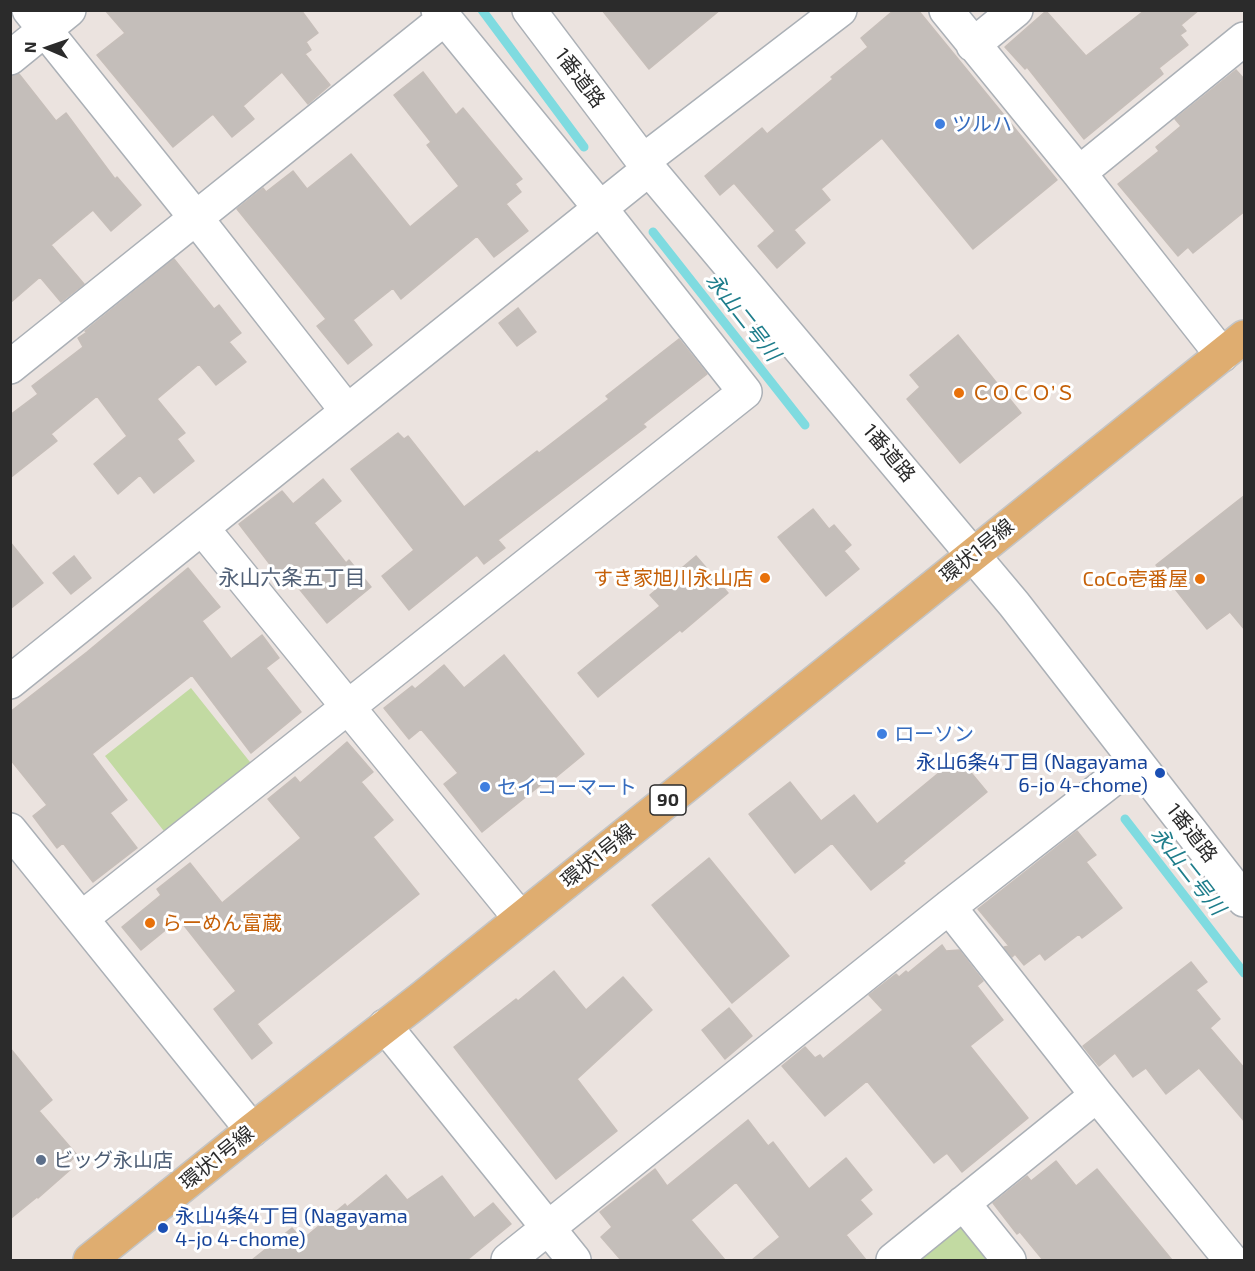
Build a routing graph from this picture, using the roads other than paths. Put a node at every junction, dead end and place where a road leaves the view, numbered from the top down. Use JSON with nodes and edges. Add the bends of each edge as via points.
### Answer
{"nodes":[{"id":1,"x":529,"y":10,"type":"edge"},
{"id":2,"x":840,"y":10,"type":"edge"},
{"id":3,"x":946,"y":10,"type":"edge"},
{"id":4,"x":1016,"y":10,"type":"edge"},
{"id":5,"x":441,"y":15,"type":"edge"},
{"id":6,"x":47,"y":17,"type":"edge"},
{"id":7,"x":1245,"y":39,"type":"edge"},
{"id":8,"x":974,"y":45,"type":"junction"},
{"id":9,"x":10,"y":58,"type":"edge"},
{"id":10,"x":646,"y":165,"type":"junction"},
{"id":11,"x":1079,"y":173,"type":"junction"},
{"id":12,"x":600,"y":208,"type":"junction"},
{"id":13,"x":196,"y":218,"type":"junction"},
{"id":14,"x":1233,"y":346,"type":"edge"},
{"id":15,"x":10,"y":367,"type":"edge"},
{"id":16,"x":347,"y":411,"type":"junction"},
{"id":17,"x":202,"y":528,"type":"junction"},
{"id":18,"x":973,"y":554,"type":"junction"},
{"id":19,"x":10,"y":682,"type":"edge"},
{"id":20,"x":348,"y":708,"type":"junction"},
{"id":21,"x":1136,"y":761,"type":"junction"},
{"id":22,"x":10,"y":830,"type":"edge"},
{"id":23,"x":1245,"y":900,"type":"edge"},
{"id":24,"x":949,"y":907,"type":"junction"},
{"id":25,"x":82,"y":918,"type":"junction"},
{"id":26,"x":520,"y":918,"type":"junction"},
{"id":27,"x":385,"y":1026,"type":"junction"},
{"id":28,"x":1097,"y":1095,"type":"junction"},
{"id":29,"x":252,"y":1130,"type":"junction"},
{"id":30,"x":963,"y":1203,"type":"junction"},
{"id":31,"x":548,"y":1228,"type":"junction"},
{"id":32,"x":90,"y":1260,"type":"edge"},
{"id":33,"x":508,"y":1260,"type":"edge"},
{"id":34,"x":574,"y":1260,"type":"edge"},
{"id":35,"x":893,"y":1260,"type":"edge"},
{"id":36,"x":1009,"y":1260,"type":"edge"},
{"id":37,"x":1231,"y":1260,"type":"edge"}],
"edges":[{"from":1,"to":10,"type":"street","name":"1番道路"},
{"from":2,"to":10,"type":"street"},
{"from":3,"to":8,"type":"street"},
{"from":4,"to":8,"type":"street"},
{"from":5,"to":12,"type":"street"},
{"from":5,"to":13,"type":"street"},
{"from":6,"to":9,"type":"street"},
{"from":6,"to":13,"type":"street"},
{"from":7,"to":11,"type":"street"},
{"from":8,"to":11,"type":"street"},
{"from":10,"to":12,"type":"street"},
{"from":10,"to":18,"type":"street","name":"1番道路"},
{"from":11,"to":14,"type":"street"},
{"from":12,"to":16,"type":"street"},
{"from":12,"to":20,"type":"street","via":[[745,392]]},
{"from":13,"to":15,"type":"street"},
{"from":13,"to":16,"type":"street"},
{"from":14,"to":18,"type":"main road","name":"環状1号線","number":"90"},
{"from":16,"to":17,"type":"street"},
{"from":17,"to":19,"type":"street"},
{"from":17,"to":20,"type":"street"},
{"from":18,"to":21,"type":"street","name":"1番道路"},
{"from":18,"to":26,"type":"main road","name":"環状1号線","number":"90"},
{"from":20,"to":25,"type":"street"},
{"from":20,"to":26,"type":"street"},
{"from":21,"to":23,"type":"street","name":"1番道路"},
{"from":21,"to":24,"type":"street"},
{"from":22,"to":25,"type":"street"},
{"from":24,"to":28,"type":"street"},
{"from":24,"to":31,"type":"street"},
{"from":25,"to":29,"type":"street"},
{"from":26,"to":27,"type":"main road","name":"環状1号線","number":"90"},
{"from":27,"to":29,"type":"main road","name":"環状1号線","number":"90"},
{"from":27,"to":31,"type":"street"},
{"from":28,"to":30,"type":"street"},
{"from":28,"to":37,"type":"street"},
{"from":29,"to":32,"type":"main road","name":"環状1号線","number":"90"},
{"from":30,"to":35,"type":"street"},
{"from":30,"to":36,"type":"street"},
{"from":31,"to":33,"type":"street"},
{"from":31,"to":34,"type":"street"}]}
